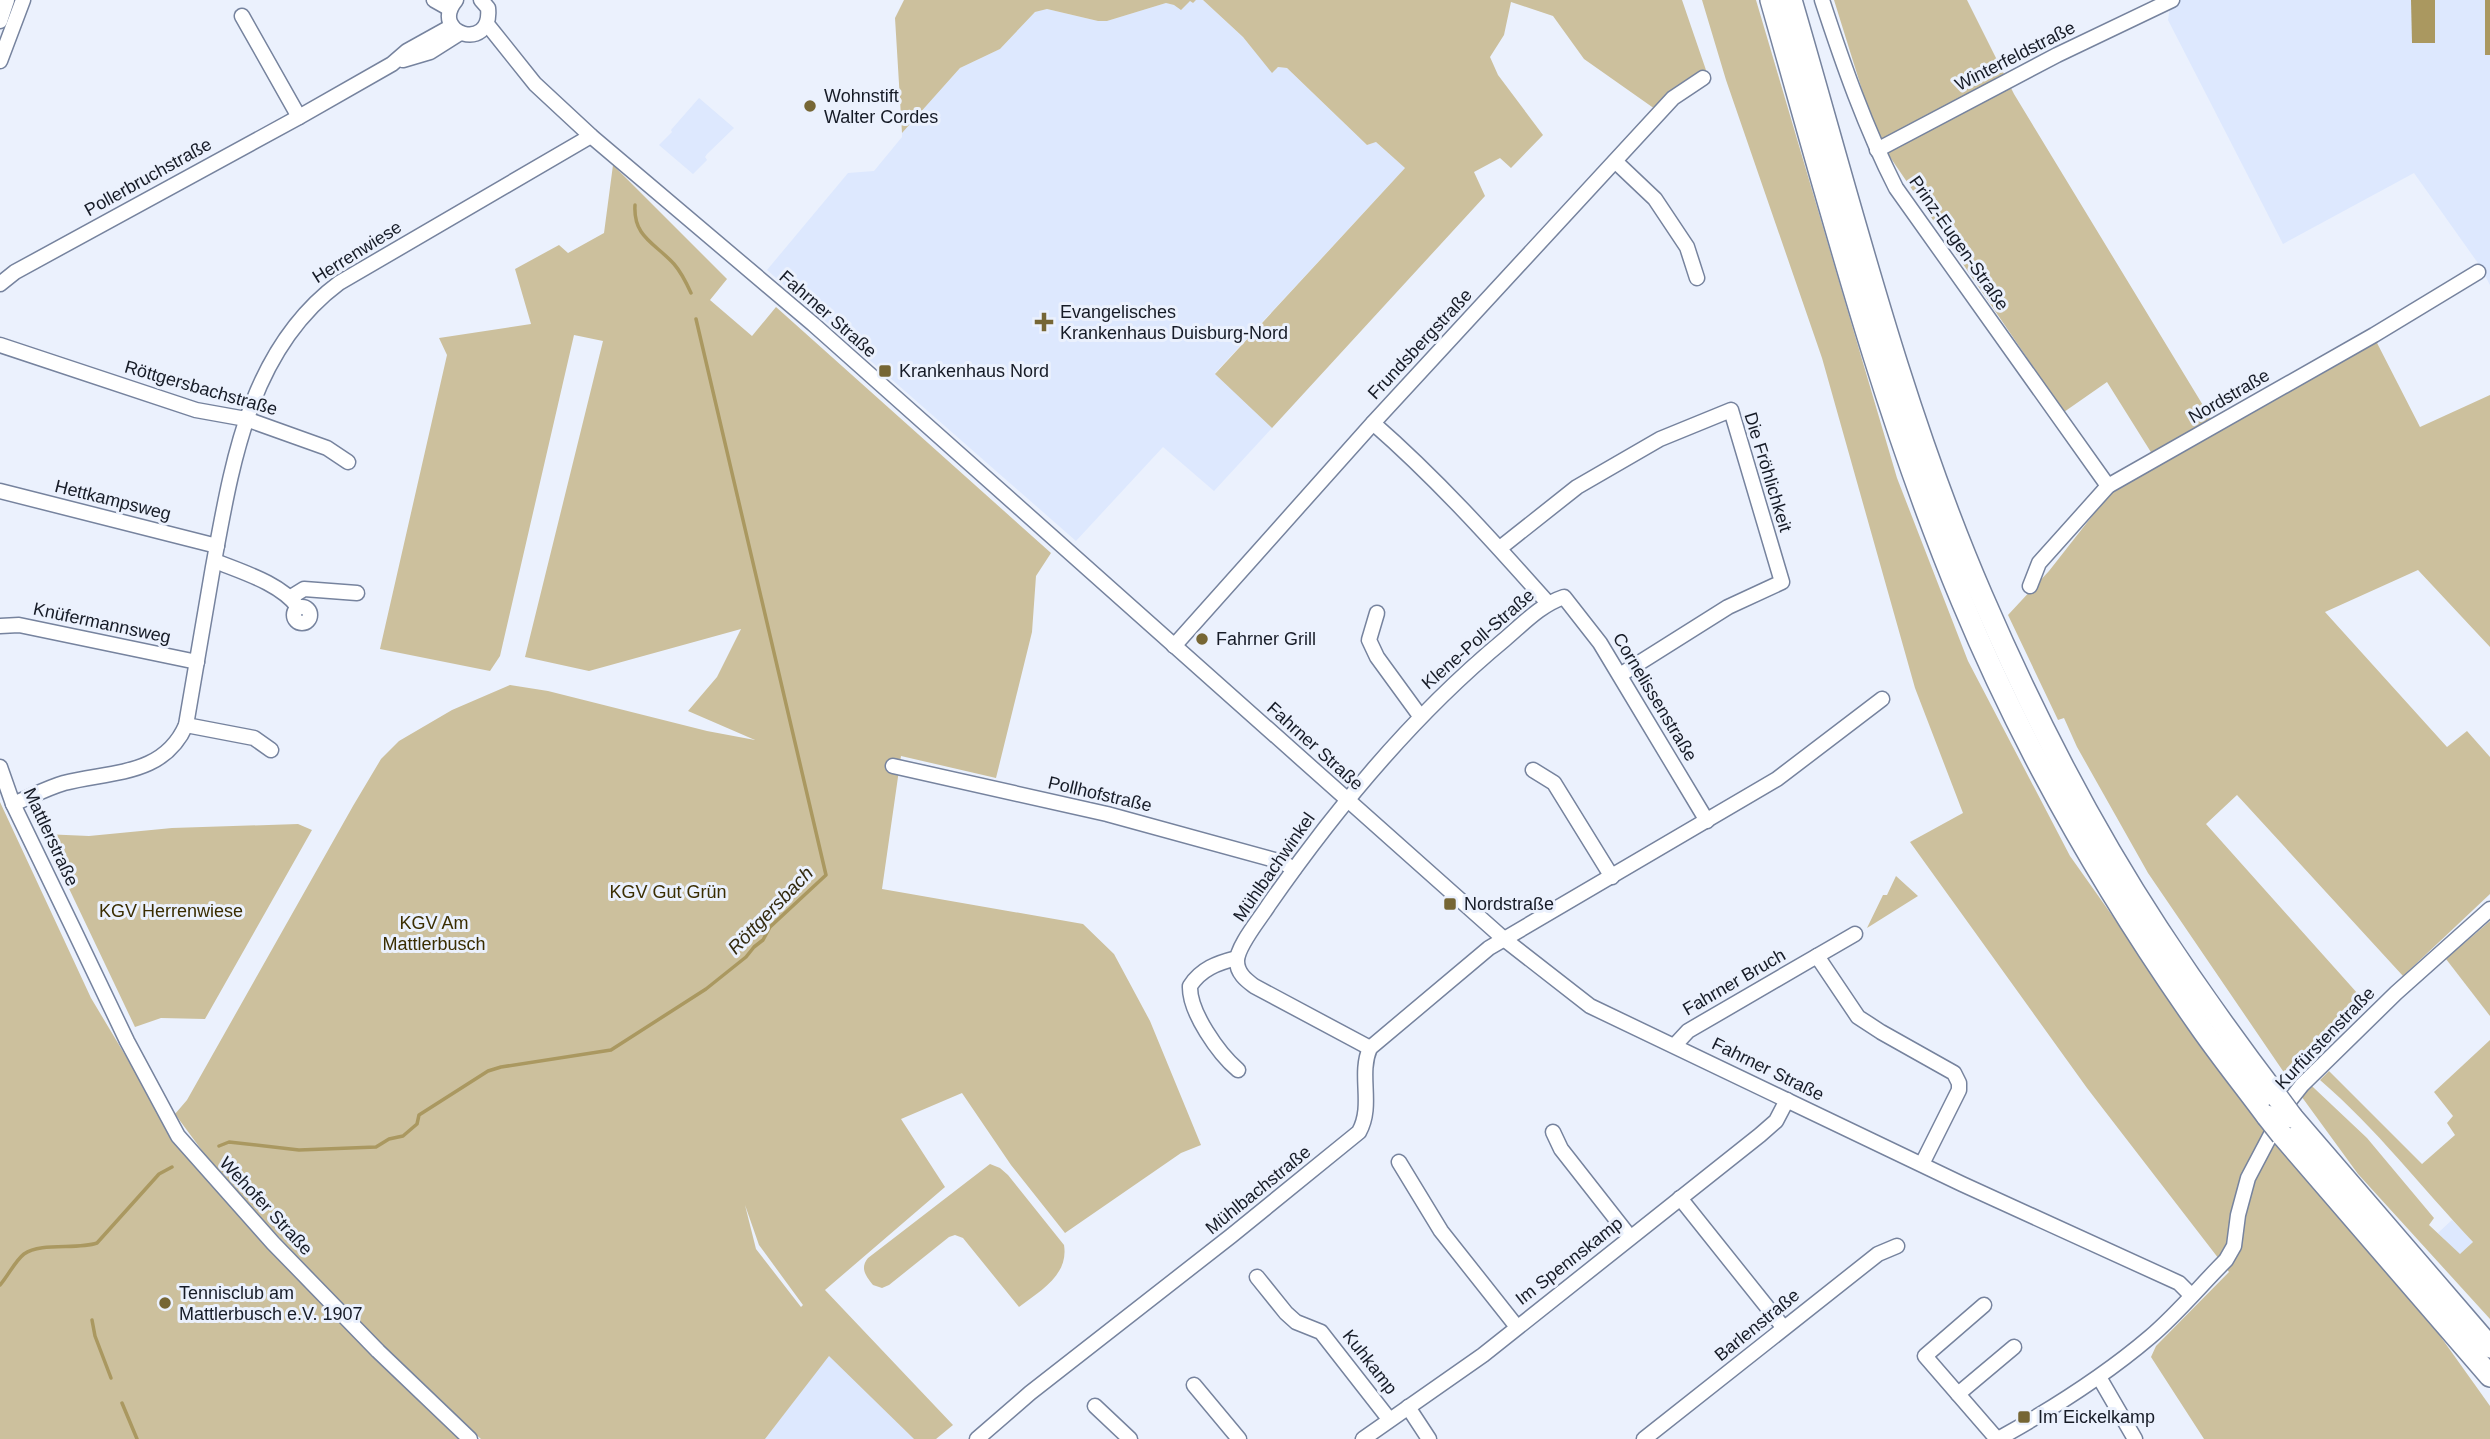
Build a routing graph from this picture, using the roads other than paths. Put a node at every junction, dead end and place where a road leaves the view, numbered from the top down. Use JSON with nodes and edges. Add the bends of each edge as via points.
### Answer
{"nodes":[{"id":1,"x":7,"y":0,"type":"edge"},
{"id":2,"x":23,"y":0,"type":"edge"},
{"id":3,"x":435,"y":0,"type":"edge"},
{"id":4,"x":1771,"y":0,"type":"edge"},
{"id":5,"x":1791,"y":0,"type":"edge"},
{"id":6,"x":1822,"y":0,"type":"edge"},
{"id":7,"x":2172,"y":0,"type":"edge"},
{"id":8,"x":454,"y":2,"type":"edge"},
{"id":9,"x":489,"y":3,"type":"edge"},
{"id":10,"x":242,"y":16,"type":"dead end"},
{"id":11,"x":0,"y":21,"type":"edge"},
{"id":12,"x":483,"y":28,"type":"junction"},
{"id":13,"x":456,"y":30,"type":"junction"},
{"id":14,"x":0,"y":61,"type":"edge"},
{"id":15,"x":1703,"y":78,"type":"dead end"},
{"id":16,"x":299,"y":117,"type":"junction"},
{"id":17,"x":591,"y":136,"type":"junction"},
{"id":18,"x":1877,"y":150,"type":"junction"},
{"id":19,"x":1616,"y":162,"type":"junction"},
{"id":20,"x":15,"y":272,"type":"junction"},
{"id":21,"x":2478,"y":272,"type":"dead end"},
{"id":22,"x":0,"y":276,"type":"edge"},
{"id":23,"x":1697,"y":278,"type":"dead end"},
{"id":24,"x":0,"y":284,"type":"edge"},
{"id":25,"x":0,"y":345,"type":"edge"},
{"id":26,"x":246,"y":419,"type":"junction"},
{"id":27,"x":1374,"y":423,"type":"junction"},
{"id":28,"x":348,"y":462,"type":"dead end"},
{"id":29,"x":2108,"y":486,"type":"junction"},
{"id":30,"x":0,"y":491,"type":"edge"},
{"id":31,"x":1500,"y":548,"type":"junction"},
{"id":32,"x":216,"y":553,"type":"junction"},
{"id":33,"x":2030,"y":586,"type":"dead end"},
{"id":34,"x":358,"y":593,"type":"dead end"},
{"id":35,"x":1564,"y":597,"type":"joint"},
{"id":36,"x":1547,"y":603,"type":"junction"},
{"id":37,"x":1377,"y":612,"type":"dead end"},
{"id":38,"x":0,"y":625,"type":"edge"},
{"id":39,"x":1174,"y":646,"type":"junction"},
{"id":40,"x":197,"y":662,"type":"junction"},
{"id":41,"x":1619,"y":675,"type":"junction"},
{"id":42,"x":1882,"y":699,"type":"dead end"},
{"id":43,"x":1420,"y":716,"type":"junction"},
{"id":44,"x":186,"y":725,"type":"junction"},
{"id":45,"x":271,"y":750,"type":"dead end"},
{"id":46,"x":893,"y":766,"type":"dead end"},
{"id":47,"x":0,"y":767,"type":"edge"},
{"id":48,"x":1533,"y":770,"type":"dead end"},
{"id":49,"x":1346,"y":799,"type":"junction"},
{"id":50,"x":13,"y":804,"type":"junction"},
{"id":51,"x":1707,"y":821,"type":"junction"},
{"id":52,"x":1294,"y":869,"type":"junction"},
{"id":53,"x":1612,"y":877,"type":"junction"},
{"id":54,"x":2490,"y":909,"type":"edge"},
{"id":55,"x":1855,"y":934,"type":"dead end"},
{"id":56,"x":1504,"y":939,"type":"junction"},
{"id":57,"x":1817,"y":956,"type":"junction"},
{"id":58,"x":1237,"y":958,"type":"junction"},
{"id":59,"x":1675,"y":1045,"type":"junction"},
{"id":60,"x":1370,"y":1048,"type":"junction"},
{"id":61,"x":1238,"y":1070,"type":"dead end"},
{"id":62,"x":143,"y":1072,"type":"joint"},
{"id":63,"x":1787,"y":1100,"type":"junction"},
{"id":64,"x":2273,"y":1107,"type":"junction"},
{"id":65,"x":2287,"y":1126,"type":"junction"},
{"id":66,"x":1553,"y":1132,"type":"dead end"},
{"id":67,"x":2329,"y":1161,"type":"junction"},
{"id":68,"x":1399,"y":1162,"type":"dead end"},
{"id":69,"x":1922,"y":1164,"type":"junction"},
{"id":70,"x":1681,"y":1198,"type":"junction"},
{"id":71,"x":1630,"y":1237,"type":"junction"},
{"id":72,"x":1897,"y":1246,"type":"dead end"},
{"id":73,"x":1257,"y":1277,"type":"dead end"},
{"id":74,"x":2191,"y":1295,"type":"junction"},
{"id":75,"x":1984,"y":1305,"type":"dead end"},
{"id":76,"x":1517,"y":1327,"type":"junction"},
{"id":77,"x":1783,"y":1327,"type":"junction"},
{"id":78,"x":2490,"y":1330,"type":"edge"},
{"id":79,"x":2014,"y":1347,"type":"dead end"},
{"id":80,"x":2490,"y":1347,"type":"edge"},
{"id":81,"x":2488,"y":1375,"type":"edge"},
{"id":82,"x":2099,"y":1377,"type":"junction"},
{"id":83,"x":1194,"y":1385,"type":"dead end"},
{"id":84,"x":1958,"y":1394,"type":"junction"},
{"id":85,"x":1095,"y":1406,"type":"dead end"},
{"id":86,"x":1408,"y":1407,"type":"junction"},
{"id":87,"x":1389,"y":1419,"type":"junction"},
{"id":88,"x":470,"y":1439,"type":"edge"},
{"id":89,"x":977,"y":1439,"type":"edge"},
{"id":90,"x":1130,"y":1439,"type":"edge"},
{"id":91,"x":1239,"y":1439,"type":"edge"},
{"id":92,"x":1363,"y":1439,"type":"edge"},
{"id":93,"x":1429,"y":1439,"type":"edge"},
{"id":94,"x":1644,"y":1439,"type":"edge"},
{"id":95,"x":1998,"y":1439,"type":"edge"},
{"id":96,"x":2136,"y":1439,"type":"edge"}],
"edges":[{"from":1,"to":11,"type":"street"},
{"from":2,"to":14,"type":"street"},
{"from":3,"to":8,"type":"street"},
{"from":4,"to":64,"type":"highway","via":[[1896,423],[1968,615],[2086,850],[2140,938],[2198,1024]]},
{"from":5,"to":64,"type":"highway","via":[[1914,416],[1992,619],[2103,840]]},
{"from":6,"to":18,"type":"street","name":"Prinz-Eugen-Straße"},
{"from":7,"to":18,"type":"street","name":"Winterfeldstraße"},
{"from":8,"to":13,"type":"street","via":[[450,22]]},
{"from":9,"to":12,"type":"street"},
{"from":10,"to":16,"type":"street"},
{"from":12,"to":13,"type":"street","via":[[467,35]]},
{"from":12,"to":17,"type":"street","name":"Fahrner Straße"},
{"from":13,"to":16,"type":"street","name":"Pollerbruchstraße","via":[[407,51]]},
{"from":15,"to":19,"type":"street","name":"Frundsbergstraße","via":[[1673,98]]},
{"from":16,"to":20,"type":"street","name":"Pollerbruchstraße"},
{"from":17,"to":26,"type":"street","name":"Herrenwiese","via":[[318,298],[280,346]]},
{"from":17,"to":39,"type":"street","name":"Fahrner Straße","via":[[813,324]]},
{"from":18,"to":29,"type":"street","name":"Prinz-Eugen-Straße","via":[[1928,235]]},
{"from":19,"to":23,"type":"street","via":[[1655,199],[1687,247]]},
{"from":19,"to":27,"type":"street","name":"Frundsbergstraße"},
{"from":20,"to":22,"type":"street","name":"Pollerbruchstraße"},
{"from":20,"to":24,"type":"street","name":"Pollerbruchstraße"},
{"from":21,"to":29,"type":"street","name":"Nordstraße"},
{"from":25,"to":26,"type":"street","name":"Röttgersbachstraße","via":[[196,410]]},
{"from":26,"to":28,"type":"street","name":"Röttgersbachstraße","via":[[327,448]]},
{"from":26,"to":32,"type":"street","name":"Herrenwiese"},
{"from":27,"to":31,"type":"street"},
{"from":27,"to":39,"type":"street","name":"Frundsbergstraße"},
{"from":29,"to":33,"type":"street","name":"Nordstraße","via":[[2039,563]]},
{"from":30,"to":32,"type":"street","name":"Hettkampsweg"},
{"from":31,"to":36,"type":"street"},
{"from":31,"to":41,"type":"street","name":"Die Fröhlichkeit","via":[[1588,480],[1660,439],[1731,410],[1782,582],[1728,607]]},
{"from":32,"to":34,"type":"street","via":[[294,602],[304,589]]},
{"from":32,"to":40,"type":"street","name":"Herrenwiese"},
{"from":35,"to":36,"type":"street","name":"Klene-Poll-Straße"},
{"from":35,"to":41,"type":"street","name":"Cornelissenstraße"},
{"from":36,"to":43,"type":"street","name":"Klene-Poll-Straße"},
{"from":37,"to":43,"type":"street","name":"Klene-Poll-Straße","via":[[1368,640]]},
{"from":38,"to":40,"type":"street","name":"Knüfermannsweg","via":[[19,625]]},
{"from":39,"to":49,"type":"street","name":"Fahrner Straße"},
{"from":40,"to":44,"type":"street","name":"Herrenwiese"},
{"from":41,"to":51,"type":"street","name":"Cornelissenstraße"},
{"from":42,"to":51,"type":"street","via":[[1777,779]]},
{"from":43,"to":49,"type":"street","name":"Klene-Poll-Straße"},
{"from":44,"to":45,"type":"street","via":[[254,738]]},
{"from":44,"to":50,"type":"street","name":"Herrenwiese","via":[[167,754],[142,767],[62,784]]},
{"from":46,"to":52,"type":"street","name":"Pollhofstraße","via":[[1107,814]]},
{"from":47,"to":50,"type":"street","name":"Mattlerstraße"},
{"from":48,"to":53,"type":"street","via":[[1554,783]]},
{"from":49,"to":52,"type":"street","name":"Mühlbachwinkel"},
{"from":49,"to":56,"type":"street","name":"Fahrner Straße"},
{"from":50,"to":62,"type":"street","name":"Mattlerstraße"},
{"from":51,"to":53,"type":"street"},
{"from":52,"to":58,"type":"street","name":"Mühlbachwinkel"},
{"from":53,"to":56,"type":"street"},
{"from":54,"to":74,"type":"street","name":"Kurfürstenstraße","via":[[2294,1094],[2248,1178],[2231,1253]]},
{"from":55,"to":57,"type":"street","name":"Fahrner Bruch"},
{"from":56,"to":59,"type":"street","name":"Fahrner Straße","via":[[1590,1006]]},
{"from":56,"to":60,"type":"street"},
{"from":57,"to":59,"type":"street","name":"Fahrner Bruch","via":[[1688,1031]]},
{"from":57,"to":69,"type":"street","via":[[1858,1017],[1957,1078],[1959,1090]]},
{"from":58,"to":60,"type":"street","via":[[1239,972],[1254,986]]},
{"from":58,"to":61,"type":"street","via":[[1205,970],[1189,986],[1189,997],[1223,1058]]},
{"from":59,"to":63,"type":"street","name":"Fahrner Straße"},
{"from":60,"to":89,"type":"street","name":"Mühlbachstraße","via":[[1365,1065],[1367,1114],[1359,1132]]},
{"from":62,"to":88,"type":"street","name":"Wehofer Straße","via":[[178,1136],[217,1183],[378,1351]]},
{"from":63,"to":69,"type":"street","name":"Fahrner Straße"},
{"from":63,"to":70,"type":"street","name":"Im Spennskamp","via":[[1776,1121]]},
{"from":64,"to":65,"type":"highway","bridge":true},
{"from":65,"to":67,"type":"highway"},
{"from":65,"to":81,"type":"highway","via":[[2348,1215]]},
{"from":66,"to":71,"type":"street","via":[[1561,1149]]},
{"from":67,"to":78,"type":"highway","via":[[2369,1194]]},
{"from":67,"to":80,"type":"highway"},
{"from":68,"to":76,"type":"street","via":[[1441,1231]]},
{"from":69,"to":74,"type":"street","name":"Fahrner Straße","via":[[2179,1283]]},
{"from":70,"to":71,"type":"street","name":"Im Spennskamp"},
{"from":70,"to":77,"type":"street"},
{"from":71,"to":76,"type":"street","name":"Im Spennskamp"},
{"from":72,"to":77,"type":"street","name":"Barlenstraße","via":[[1878,1254]]},
{"from":73,"to":87,"type":"street","name":"Kuhkamp","via":[[1296,1322],[1321,1332]]},
{"from":74,"to":82,"type":"street","via":[[2152,1335]]},
{"from":75,"to":84,"type":"street","via":[[1925,1356]]},
{"from":76,"to":86,"type":"street","name":"Im Spennskamp"},
{"from":77,"to":94,"type":"street","name":"Barlenstraße"},
{"from":79,"to":84,"type":"street"},
{"from":82,"to":95,"type":"street"},
{"from":82,"to":96,"type":"street"},
{"from":83,"to":91,"type":"street"},
{"from":84,"to":95,"type":"street"},
{"from":85,"to":90,"type":"street"},
{"from":86,"to":87,"type":"street","name":"Im Spennskamp"},
{"from":86,"to":93,"type":"street","name":"Kuhkamp"},
{"from":87,"to":92,"type":"street","name":"Im Spennskamp"}]}
